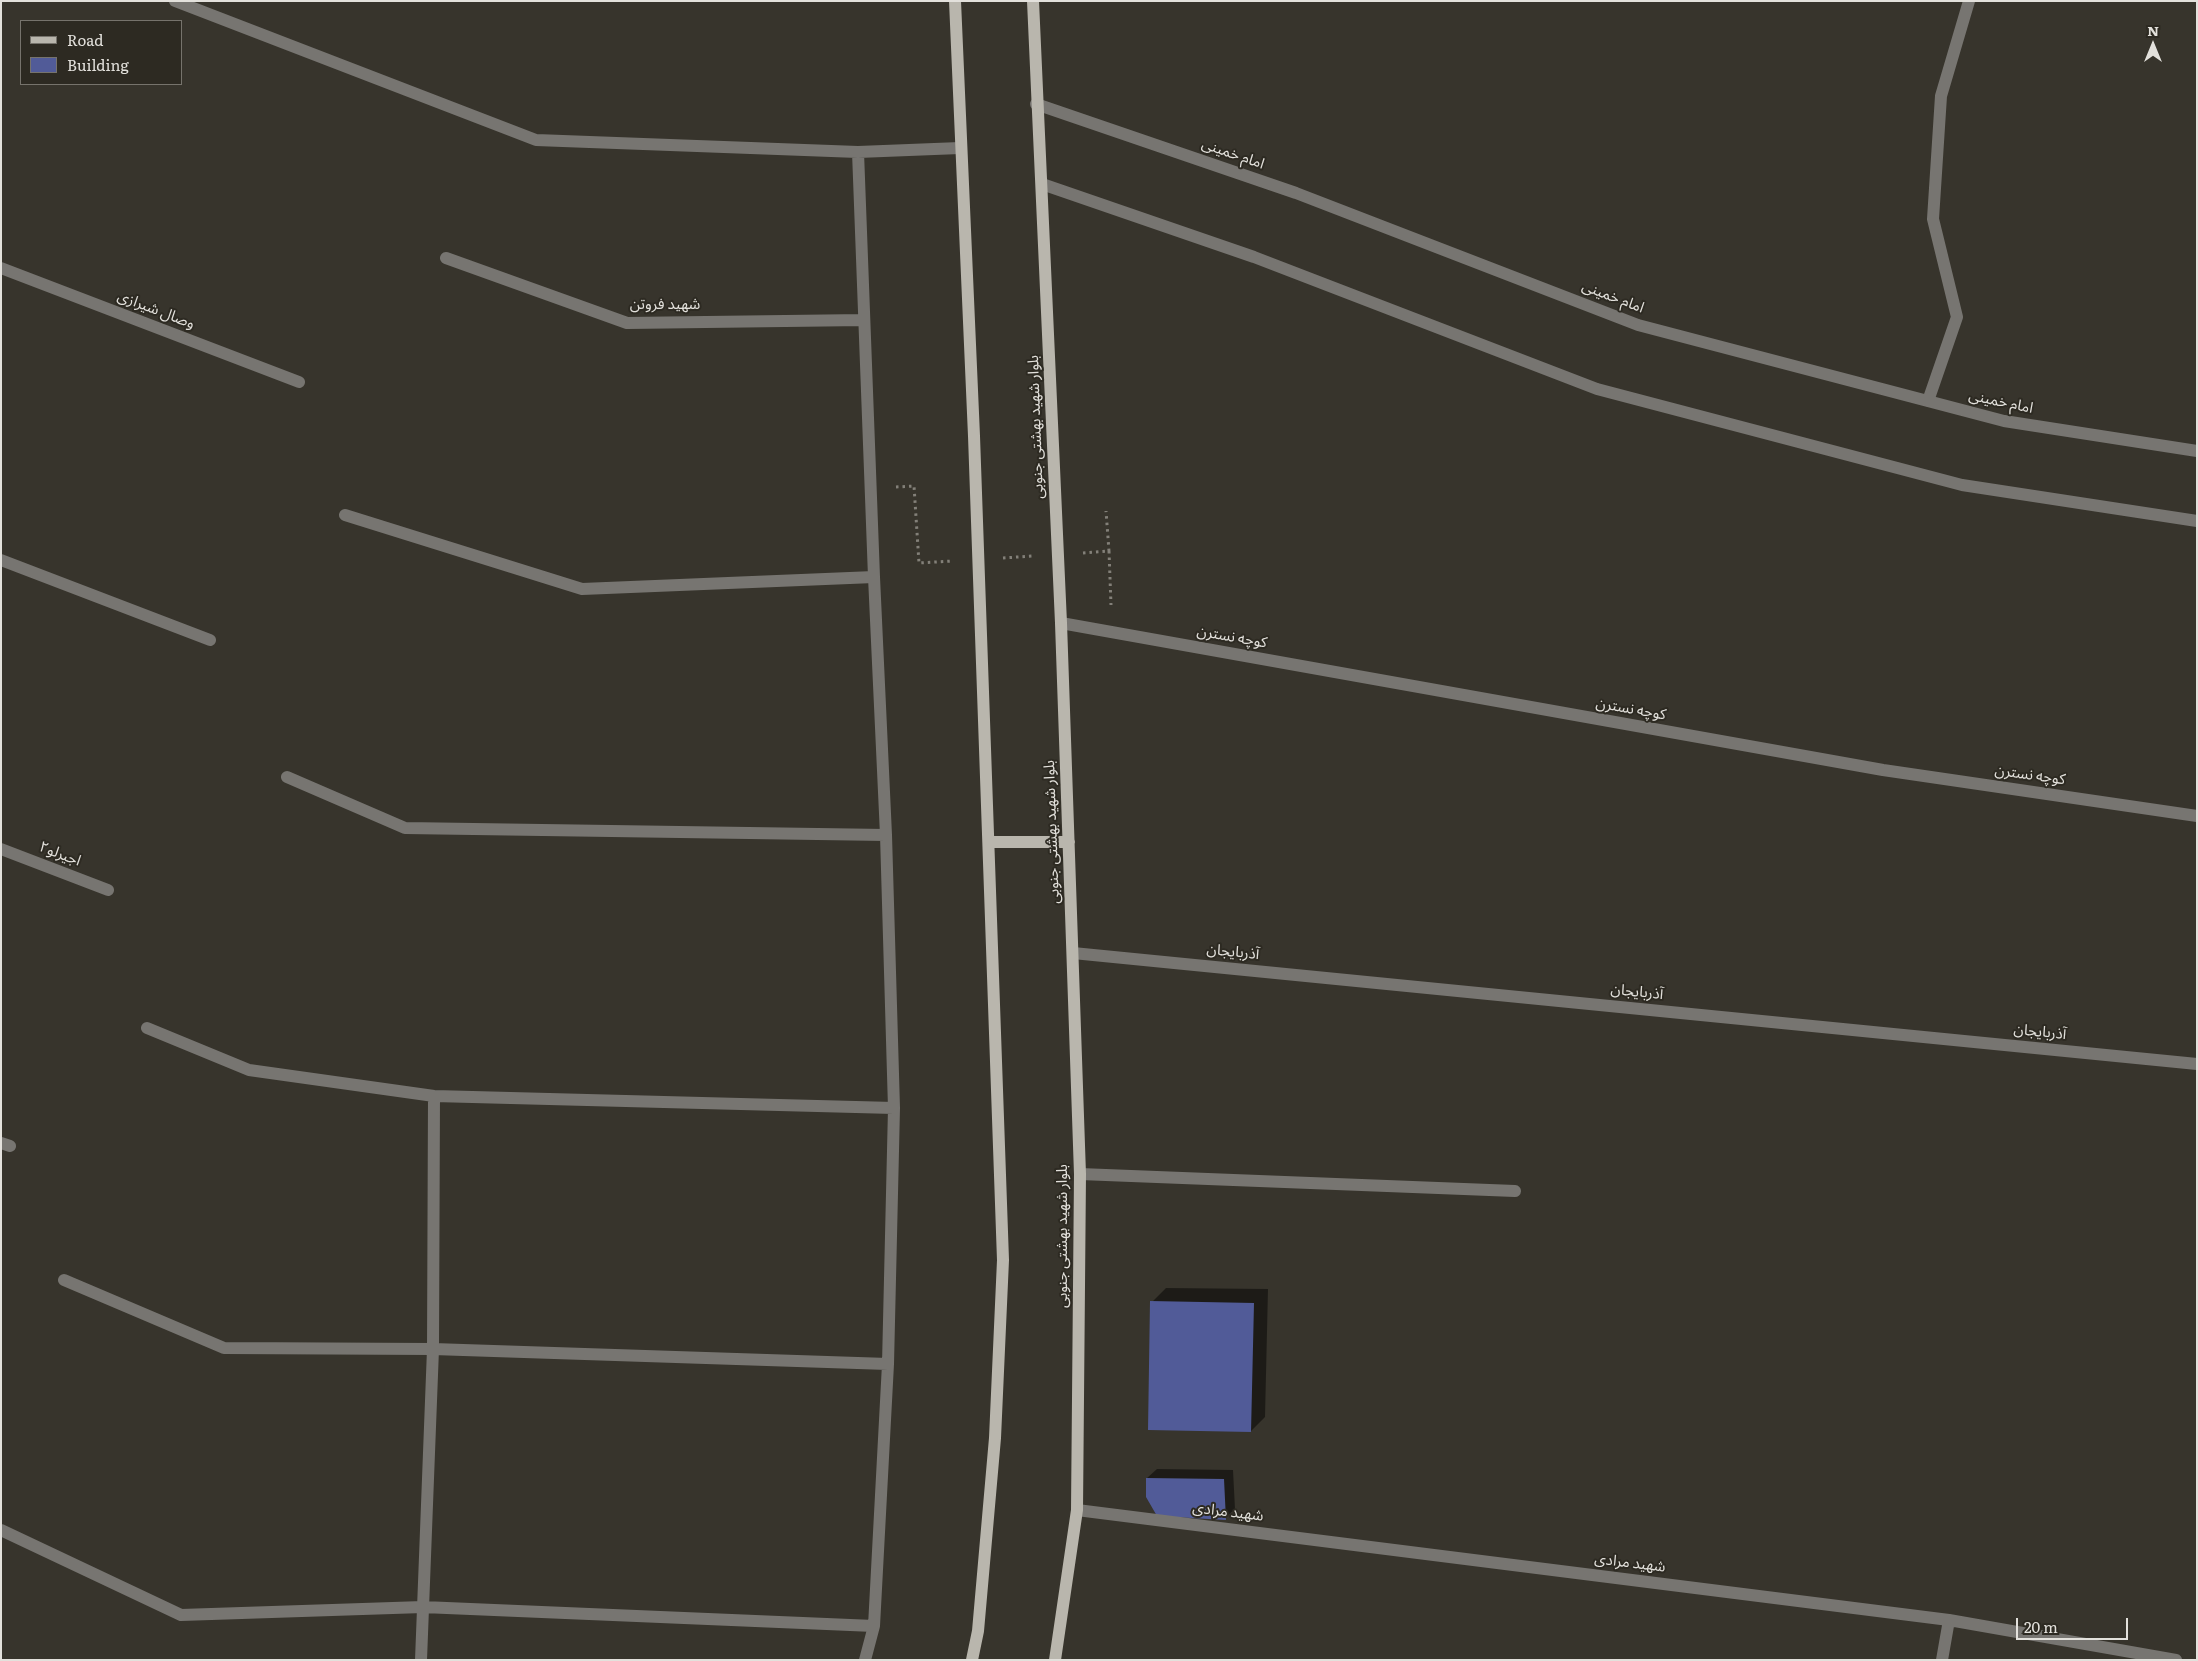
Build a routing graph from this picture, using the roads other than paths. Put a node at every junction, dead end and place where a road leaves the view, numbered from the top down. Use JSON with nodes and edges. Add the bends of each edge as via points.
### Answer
{"nodes":[{"id":1,"x":175,"y":1,"type":"edge"},
{"id":2,"x":955,"y":1,"type":"edge"},
{"id":3,"x":1033,"y":1,"type":"edge"},
{"id":4,"x":1969,"y":1,"type":"edge"},
{"id":5,"x":1036,"y":104,"type":"junction"},
{"id":6,"x":960,"y":148,"type":"junction"},
{"id":7,"x":858,"y":152,"type":"junction"},
{"id":8,"x":1042,"y":184,"type":"junction"},
{"id":9,"x":446,"y":258,"type":"dead end"},
{"id":10,"x":1,"y":268,"type":"edge"},
{"id":11,"x":864,"y":320,"type":"junction"},
{"id":12,"x":299,"y":382,"type":"dead end"},
{"id":13,"x":1928,"y":401,"type":"junction"},
{"id":14,"x":2197,"y":451,"type":"edge"},
{"id":15,"x":345,"y":515,"type":"dead end"},
{"id":16,"x":2197,"y":522,"type":"edge"},
{"id":17,"x":1,"y":560,"type":"edge"},
{"id":18,"x":874,"y":577,"type":"junction"},
{"id":19,"x":1061,"y":623,"type":"junction"},
{"id":20,"x":210,"y":640,"type":"dead end"},
{"id":21,"x":287,"y":778,"type":"dead end"},
{"id":22,"x":2197,"y":816,"type":"edge"},
{"id":23,"x":886,"y":835,"type":"junction"},
{"id":24,"x":989,"y":842,"type":"junction"},
{"id":25,"x":1069,"y":842,"type":"junction"},
{"id":26,"x":1,"y":849,"type":"edge"},
{"id":27,"x":108,"y":890,"type":"dead end"},
{"id":28,"x":1073,"y":953,"type":"junction"},
{"id":29,"x":147,"y":1028,"type":"dead end"},
{"id":30,"x":2197,"y":1064,"type":"edge"},
{"id":31,"x":434,"y":1096,"type":"junction"},
{"id":32,"x":894,"y":1108,"type":"junction"},
{"id":33,"x":1080,"y":1174,"type":"junction"},
{"id":34,"x":1515,"y":1191,"type":"dead end"},
{"id":35,"x":64,"y":1280,"type":"dead end"},
{"id":36,"x":433,"y":1349,"type":"junction"},
{"id":37,"x":888,"y":1364,"type":"junction"},
{"id":38,"x":1077,"y":1510,"type":"junction"},
{"id":39,"x":1,"y":1530,"type":"edge"},
{"id":40,"x":423,"y":1607,"type":"junction"},
{"id":41,"x":1949,"y":1620,"type":"junction"},
{"id":42,"x":874,"y":1626,"type":"junction"},
{"id":43,"x":421,"y":1660,"type":"edge"},
{"id":44,"x":865,"y":1660,"type":"edge"},
{"id":45,"x":972,"y":1660,"type":"edge"},
{"id":46,"x":1055,"y":1660,"type":"edge"},
{"id":47,"x":1942,"y":1660,"type":"edge"},
{"id":48,"x":2176,"y":1660,"type":"edge"}],
"edges":[{"from":1,"to":7,"type":"street","via":[[536,140]]},
{"from":2,"to":6,"type":"main road"},
{"from":3,"to":5,"type":"main road","name":"بلوار شهید بهشتی جنوبی"},
{"from":4,"to":13,"type":"street","via":[[1941,96],[1933,219],[1957,317]]},
{"from":5,"to":8,"type":"main road","name":"بلوار شهید بهشتی جنوبی"},
{"from":5,"to":13,"type":"street","name":"امام خمینی","via":[[1296,193],[1638,325]]},
{"from":6,"to":7,"type":"street"},
{"from":6,"to":24,"type":"main road"},
{"from":7,"to":11,"type":"street"},
{"from":8,"to":16,"type":"street","via":[[1254,257],[1597,388],[1962,485]]},
{"from":8,"to":19,"type":"main road","name":"بلوار شهید بهشتی جنوبی"},
{"from":9,"to":11,"type":"street","name":"شهید فروتن","via":[[626,323]]},
{"from":10,"to":12,"type":"street","name":"وصال شیرازی"},
{"from":11,"to":18,"type":"street"},
{"from":13,"to":14,"type":"street","name":"امام خمینی","via":[[2004,421]]},
{"from":15,"to":18,"type":"street","via":[[582,589]]},
{"from":17,"to":20,"type":"street"},
{"from":18,"to":23,"type":"street"},
{"from":19,"to":22,"type":"street","name":"کوچه نسترن","via":[[1883,770]]},
{"from":19,"to":25,"type":"main road","name":"بلوار شهید بهشتی جنوبی"},
{"from":21,"to":23,"type":"street","via":[[405,828]]},
{"from":23,"to":32,"type":"street"},
{"from":24,"to":25,"type":"main road"},
{"from":24,"to":45,"type":"main road","via":[[1003,1260],[995,1438],[978,1632]]},
{"from":25,"to":28,"type":"main road","name":"بلوار شهید بهشتی جنوبی"},
{"from":26,"to":27,"type":"street","name":"اجیرلو۲"},
{"from":28,"to":30,"type":"street","name":"آذربایجان"},
{"from":28,"to":33,"type":"main road","name":"بلوار شهید بهشتی جنوبی"},
{"from":29,"to":31,"type":"street","via":[[250,1070]]},
{"from":31,"to":32,"type":"street"},
{"from":31,"to":36,"type":"street"},
{"from":32,"to":37,"type":"street"},
{"from":33,"to":34,"type":"street"},
{"from":33,"to":38,"type":"main road","name":"بلوار شهید بهشتی جنوبی"},
{"from":35,"to":36,"type":"street","via":[[224,1348]]},
{"from":36,"to":37,"type":"street"},
{"from":36,"to":40,"type":"street"},
{"from":37,"to":42,"type":"street"},
{"from":38,"to":41,"type":"street","name":"شهید مرادی"},
{"from":38,"to":46,"type":"main road","name":"بلوار شهید بهشتی جنوبی"},
{"from":39,"to":40,"type":"street","via":[[181,1615]]},
{"from":40,"to":42,"type":"street"},
{"from":40,"to":43,"type":"street"},
{"from":41,"to":47,"type":"street"},
{"from":41,"to":48,"type":"street","name":"شهید مرادی"},
{"from":42,"to":44,"type":"street"}]}
